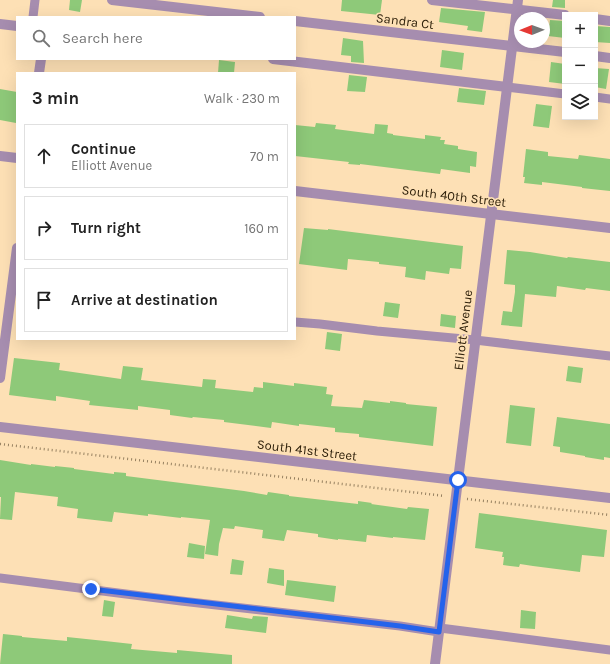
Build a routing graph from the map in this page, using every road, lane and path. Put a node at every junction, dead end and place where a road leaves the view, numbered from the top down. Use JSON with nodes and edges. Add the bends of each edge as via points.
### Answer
{"nodes":[{"id":1,"x":35,"y":0,"type":"edge"},
{"id":2,"x":112,"y":0,"type":"edge"},
{"id":3,"x":432,"y":0,"type":"edge"},
{"id":4,"x":518,"y":5,"type":"edge"},
{"id":5,"x":562,"y":14,"type":"edge"},
{"id":6,"x":33,"y":16,"type":"edge"},
{"id":7,"x":251,"y":16,"type":"edge"},
{"id":8,"x":598,"y":19,"type":"edge"},
{"id":9,"x":610,"y":20,"type":"edge"},
{"id":10,"x":296,"y":21,"type":"edge"},
{"id":11,"x":0,"y":24,"type":"edge"},
{"id":12,"x":16,"y":26,"type":"edge"},
{"id":13,"x":513,"y":46,"type":"junction"},
{"id":14,"x":562,"y":52,"type":"edge"},
{"id":15,"x":598,"y":56,"type":"edge"},
{"id":16,"x":610,"y":58,"type":"edge"},
{"id":17,"x":41,"y":60,"type":"edge"},
{"id":18,"x":281,"y":60,"type":"edge"},
{"id":19,"x":39,"y":72,"type":"edge"},
{"id":20,"x":507,"y":87,"type":"junction"},
{"id":21,"x":562,"y":94,"type":"edge"},
{"id":22,"x":598,"y":97,"type":"edge"},
{"id":23,"x":610,"y":99,"type":"edge"},
{"id":24,"x":0,"y":156,"type":"edge"},
{"id":25,"x":16,"y":158,"type":"edge"},
{"id":26,"x":296,"y":191,"type":"edge"},
{"id":27,"x":491,"y":214,"type":"junction"},
{"id":28,"x":610,"y":228,"type":"edge"},
{"id":29,"x":16,"y":261,"type":"edge"},
{"id":30,"x":14,"y":288,"type":"edge"},
{"id":31,"x":296,"y":322,"type":"edge"},
{"id":32,"x":475,"y":340,"type":"junction"},
{"id":33,"x":610,"y":356,"type":"edge"},
{"id":34,"x":0,"y":378,"type":"edge"},
{"id":35,"x":0,"y":427,"type":"edge"},
{"id":36,"x":0,"y":444,"type":"edge"},
{"id":37,"x":458,"y":480,"type":"junction"},
{"id":38,"x":456,"y":497,"type":"junction"},
{"id":39,"x":610,"y":498,"type":"edge"},
{"id":40,"x":610,"y":515,"type":"edge"},
{"id":41,"x":0,"y":578,"type":"edge"},
{"id":42,"x":439,"y":630,"type":"junction"},
{"id":43,"x":610,"y":650,"type":"edge"},
{"id":44,"x":435,"y":664,"type":"edge"}],
"edges":[{"from":1,"to":6,"type":"lane"},
{"from":2,"to":7,"type":"street"},
{"from":3,"to":4,"type":"street"},
{"from":4,"to":5,"type":"street"},
{"from":4,"to":13,"type":"street","name":"Elliott Avenue"},
{"from":8,"to":9,"type":"street"},
{"from":10,"to":13,"type":"street","name":"Sandra Ct"},
{"from":11,"to":12,"type":"street"},
{"from":13,"to":14,"type":"street","name":"Sandra Ct"},
{"from":13,"to":20,"type":"street","name":"Elliott Avenue"},
{"from":15,"to":16,"type":"street"},
{"from":17,"to":19,"type":"street"},
{"from":18,"to":20,"type":"street"},
{"from":20,"to":21,"type":"lane"},
{"from":20,"to":27,"type":"street","name":"Elliott Avenue"},
{"from":22,"to":23,"type":"lane"},
{"from":24,"to":25,"type":"street"},
{"from":26,"to":27,"type":"street","name":"South 40th Street"},
{"from":27,"to":28,"type":"street","name":"South 40th Street"},
{"from":27,"to":32,"type":"street","name":"Elliott Avenue"},
{"from":29,"to":30,"type":"street"},
{"from":30,"to":34,"type":"street"},
{"from":31,"to":32,"type":"lane"},
{"from":32,"to":33,"type":"lane"},
{"from":32,"to":37,"type":"street","name":"Elliott Avenue"},
{"from":35,"to":37,"type":"street","name":"South 41st Street"},
{"from":36,"to":38,"type":"path"},
{"from":37,"to":38,"type":"street","name":"Elliott Avenue"},
{"from":37,"to":39,"type":"street","name":"South 41st Street"},
{"from":38,"to":40,"type":"path"},
{"from":38,"to":42,"type":"street","name":"Elliott Avenue"},
{"from":41,"to":42,"type":"lane"},
{"from":42,"to":43,"type":"lane"},
{"from":42,"to":44,"type":"street","name":"Elliott Avenue"}]}
